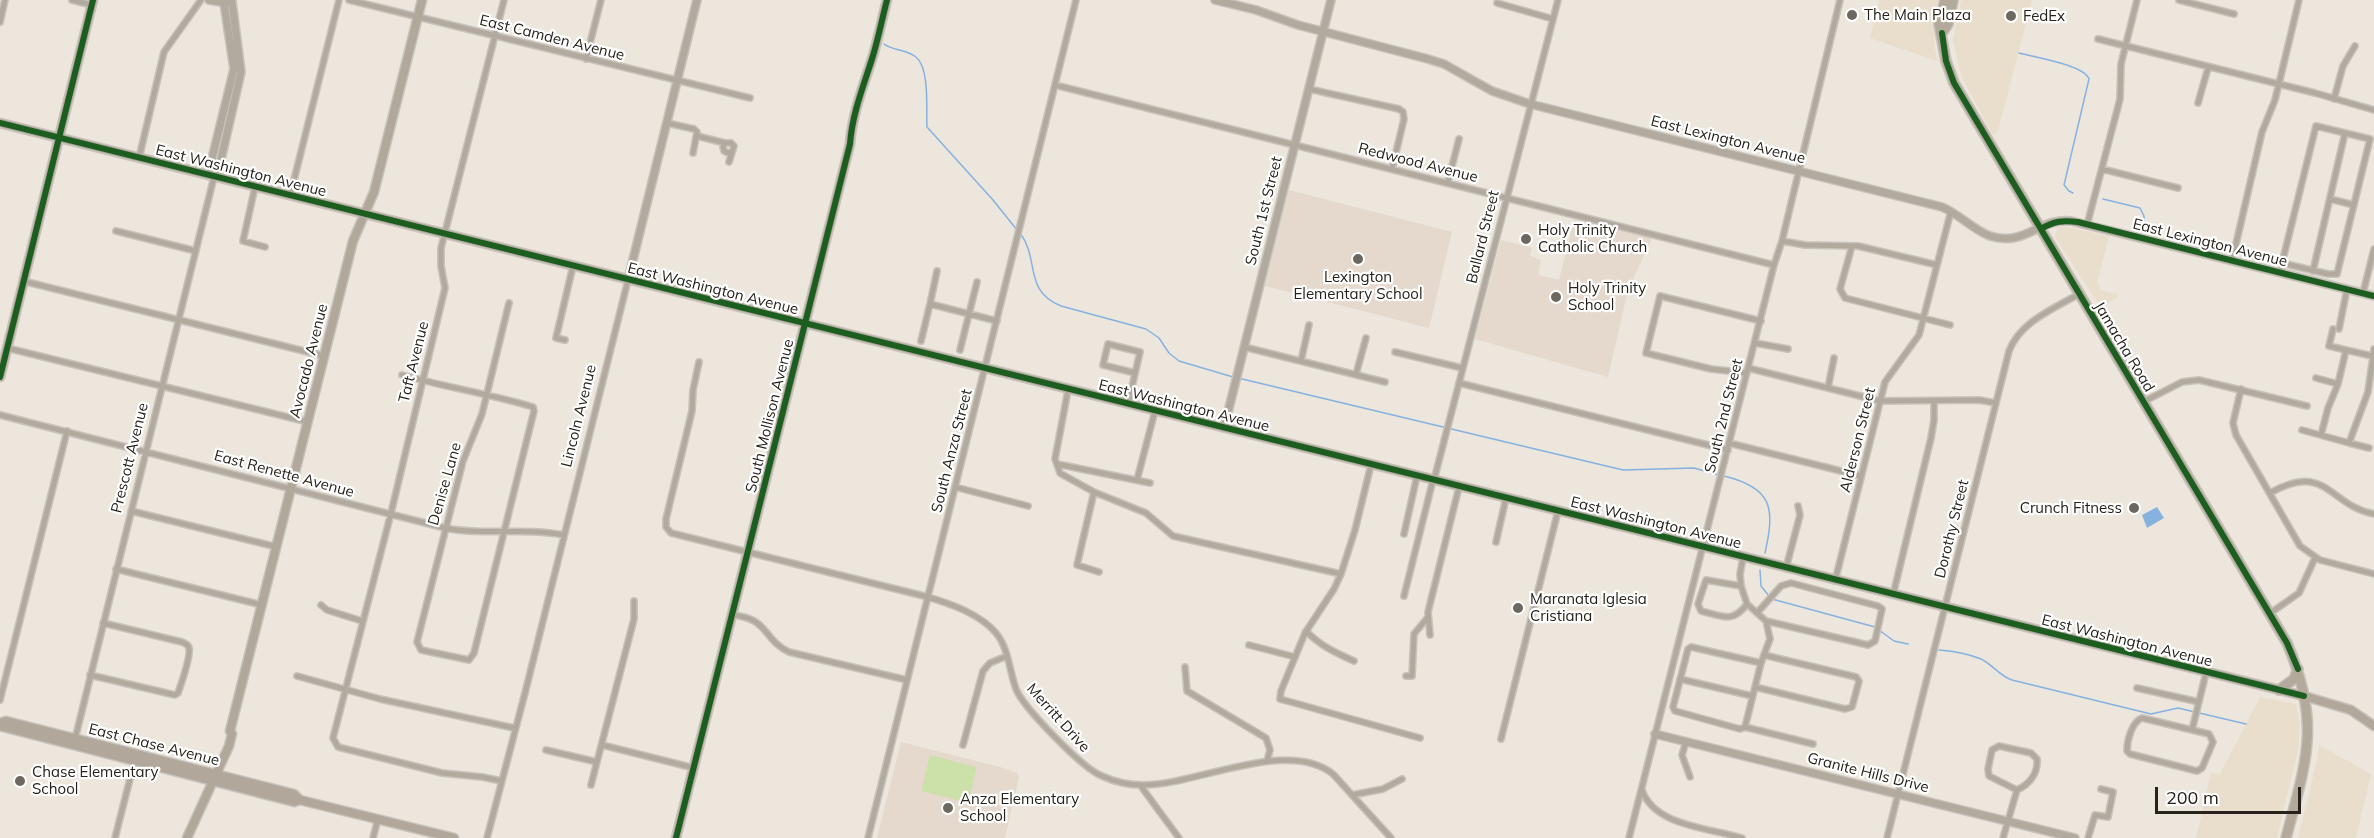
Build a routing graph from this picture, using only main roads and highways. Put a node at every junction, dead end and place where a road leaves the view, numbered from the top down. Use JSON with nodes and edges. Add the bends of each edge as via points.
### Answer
{"nodes":[{"id":1,"x":422,"y":0,"type":"edge"},
{"id":2,"x":887,"y":0,"type":"edge"},
{"id":3,"x":1945,"y":0,"type":"edge"},
{"id":4,"x":1953,"y":0,"type":"edge"},
{"id":5,"x":92,"y":3,"type":"edge"},
{"id":6,"x":1942,"y":33,"type":"junction"},
{"id":7,"x":0,"y":123,"type":"edge"},
{"id":8,"x":58,"y":138,"type":"junction"},
{"id":9,"x":365,"y":214,"type":"junction"},
{"id":10,"x":805,"y":324,"type":"junction"},
{"id":11,"x":0,"y":377,"type":"edge"},
{"id":12,"x":2298,"y":669,"type":"junction"},
{"id":13,"x":2279,"y":690,"type":"junction"},
{"id":14,"x":2304,"y":696,"type":"junction"},
{"id":15,"x":0,"y":725,"type":"edge"},
{"id":16,"x":2374,"y":726,"type":"edge"},
{"id":17,"x":215,"y":775,"type":"junction"},
{"id":18,"x":187,"y":838,"type":"edge"},
{"id":19,"x":454,"y":838,"type":"edge"},
{"id":20,"x":676,"y":838,"type":"edge"},
{"id":21,"x":2286,"y":838,"type":"edge"}],
"edges":[{"from":1,"to":9,"type":"main road","name":"Avocado Avenue","via":[[374,192]]},
{"from":2,"to":10,"type":"main road","name":"South Mollison Avenue","via":[[861,89]]},
{"from":3,"to":6,"type":"main road","name":"Jamacha Road"},
{"from":4,"to":6,"type":"main road","name":"Jamacha Road"},
{"from":5,"to":8,"type":"main road"},
{"from":6,"to":12,"type":"main road","name":"Jamacha Road","via":[[1954,83],[2287,643]]},
{"from":7,"to":8,"type":"main road","name":"East Washington Avenue"},
{"from":8,"to":9,"type":"main road","name":"East Washington Avenue"},
{"from":8,"to":11,"type":"main road"},
{"from":9,"to":10,"type":"main road","name":"East Washington Avenue"},
{"from":9,"to":17,"type":"main road","name":"Avocado Avenue","via":[[353,241],[232,734]]},
{"from":10,"to":13,"type":"main road","name":"East Washington Avenue"},
{"from":10,"to":20,"type":"main road","name":"South Mollison Avenue"},
{"from":12,"to":13,"type":"main road","via":[[2294,679]]},
{"from":12,"to":14,"type":"main road","name":"Jamacha Road"},
{"from":13,"to":14,"type":"main road","name":"East Washington Avenue"},
{"from":14,"to":16,"type":"main road","name":"East Washington Avenue","via":[[2351,711]]},
{"from":14,"to":21,"type":"main road","name":"Jamacha Road","via":[[2309,728],[2307,759]]},
{"from":15,"to":17,"type":"main road","name":"East Chase Avenue","via":[[6,721],[74,743]]},
{"from":17,"to":18,"type":"main road","name":"Avocado Avenue"},
{"from":17,"to":19,"type":"main road","name":"East Chase Avenue"}]}
